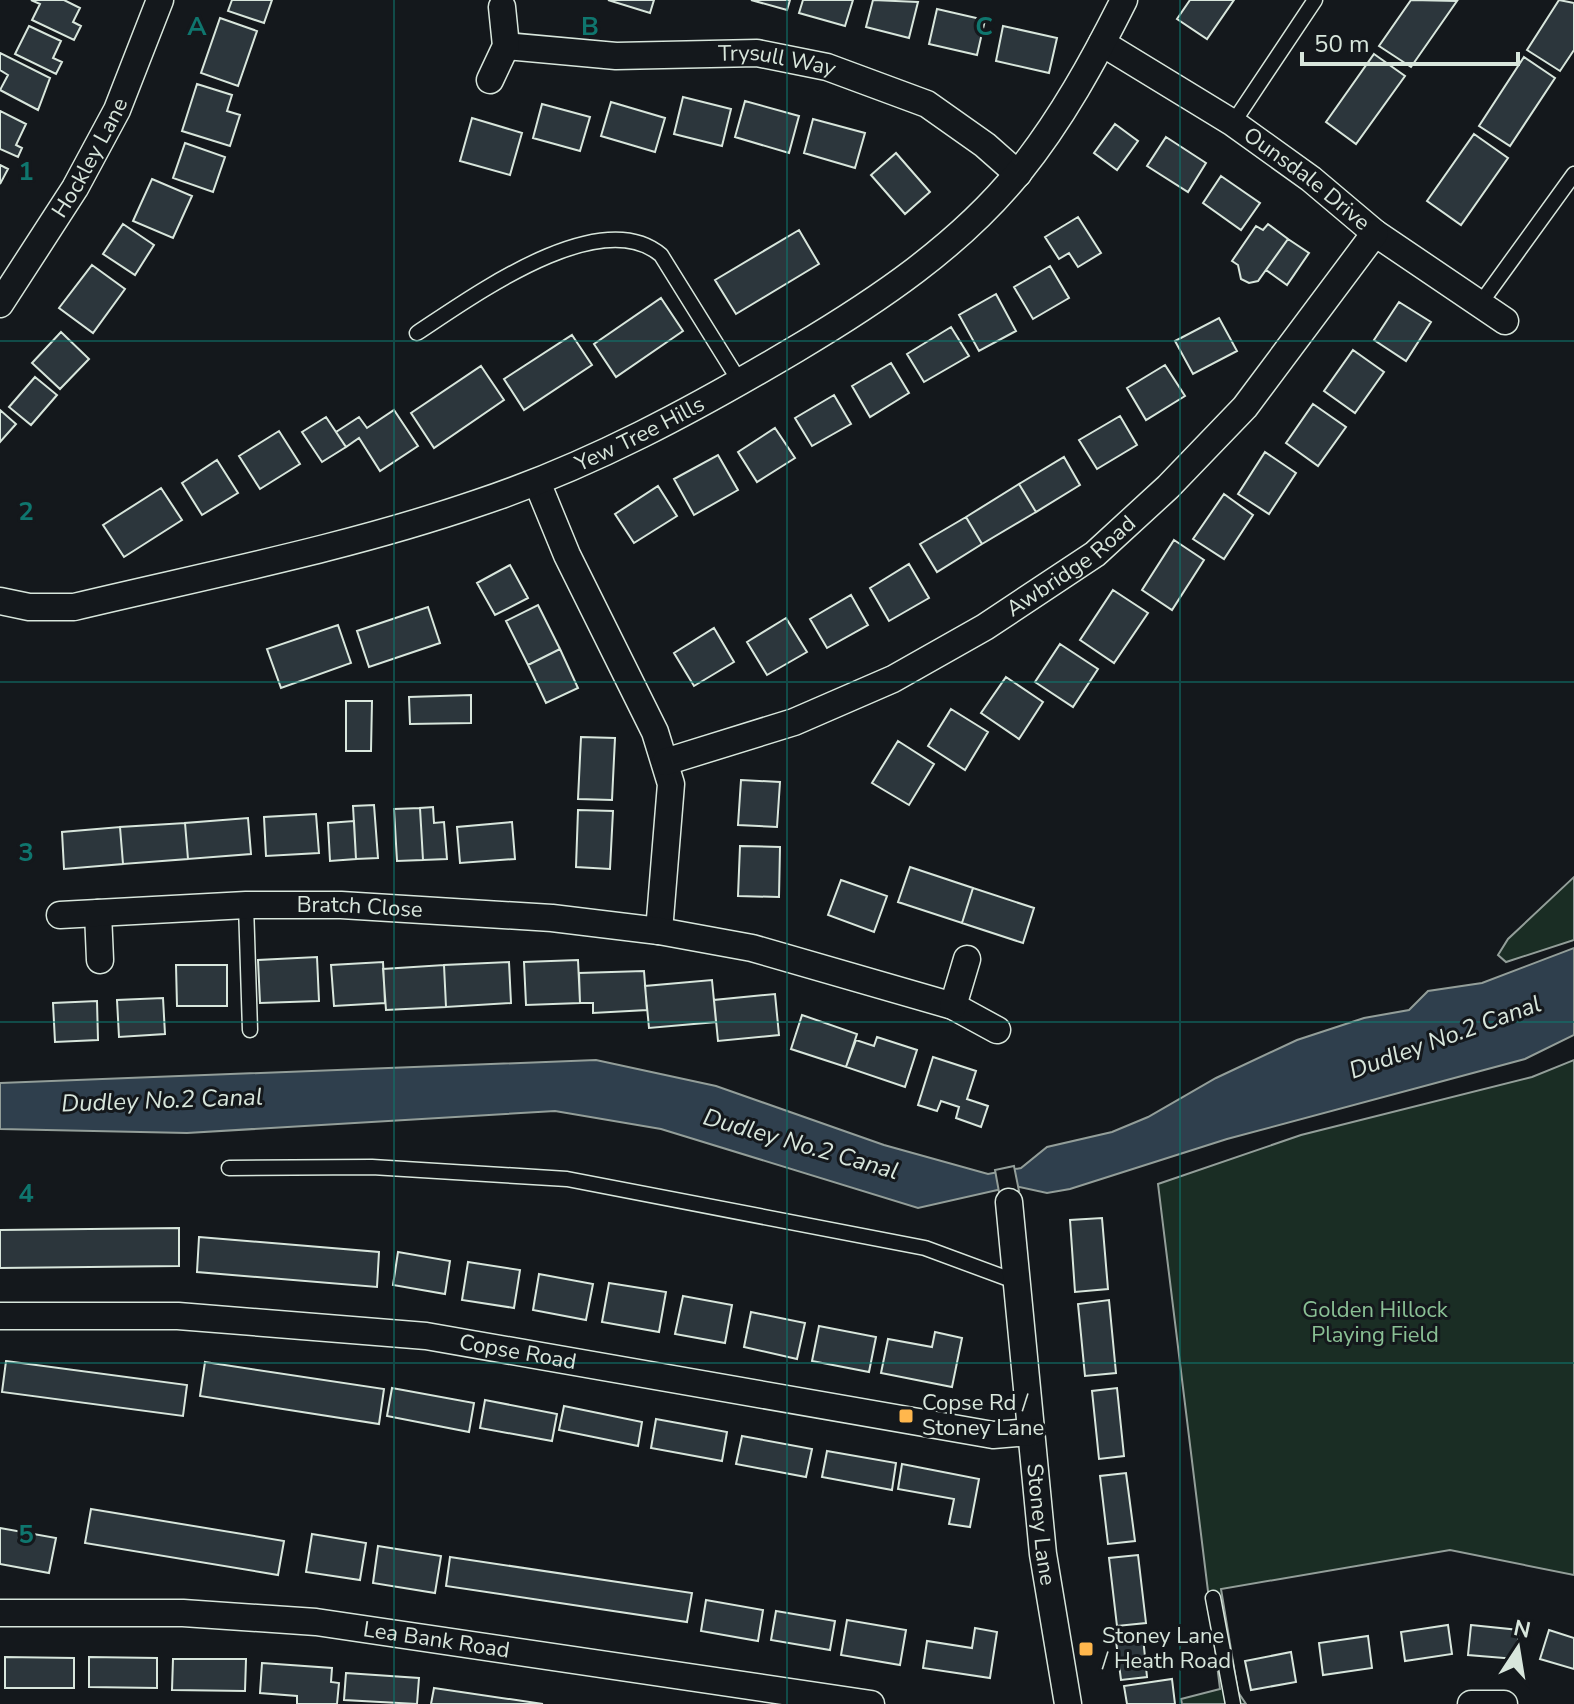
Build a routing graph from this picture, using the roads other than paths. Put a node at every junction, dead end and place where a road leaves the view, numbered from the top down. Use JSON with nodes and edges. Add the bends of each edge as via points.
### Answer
{"nodes":[{"id":1,"x":160,"y":0,"type":"edge"},
{"id":2,"x":1124,"y":0,"type":"edge"},
{"id":3,"x":1315,"y":0,"type":"edge"},
{"id":4,"x":502,"y":7,"type":"dead end"},
{"id":5,"x":1102,"y":43,"type":"junction"},
{"id":6,"x":506,"y":46,"type":"junction"},
{"id":7,"x":490,"y":80,"type":"dead end"},
{"id":8,"x":1233,"y":123,"type":"junction"},
{"id":9,"x":1018,"y":174,"type":"junction"},
{"id":10,"x":1574,"y":174,"type":"edge"},
{"id":11,"x":1375,"y":233,"type":"junction"},
{"id":12,"x":0,"y":304,"type":"edge"},
{"id":13,"x":1480,"y":304,"type":"junction"},
{"id":14,"x":1505,"y":321,"type":"dead end"},
{"id":15,"x":417,"y":333,"type":"dead end"},
{"id":16,"x":740,"y":382,"type":"junction"},
{"id":17,"x":537,"y":482,"type":"junction"},
{"id":18,"x":0,"y":601,"type":"edge"},
{"id":19,"x":665,"y":762,"type":"junction"},
{"id":20,"x":246,"y":905,"type":"junction"},
{"id":21,"x":98,"y":913,"type":"junction"},
{"id":22,"x":60,"y":915,"type":"dead end"},
{"id":23,"x":659,"y":931,"type":"junction"},
{"id":24,"x":967,"y":959,"type":"dead end"},
{"id":25,"x":100,"y":960,"type":"dead end"},
{"id":26,"x":953,"y":1006,"type":"junction"},
{"id":27,"x":250,"y":1030,"type":"dead end"},
{"id":28,"x":997,"y":1030,"type":"dead end"},
{"id":29,"x":229,"y":1168,"type":"dead end"},
{"id":30,"x":1009,"y":1202,"type":"dead end"},
{"id":31,"x":1017,"y":1282,"type":"junction"},
{"id":32,"x":0,"y":1316,"type":"edge"},
{"id":33,"x":1031,"y":1432,"type":"junction"},
{"id":34,"x":1213,"y":1598,"type":"dead end"},
{"id":35,"x":0,"y":1613,"type":"edge"},
{"id":36,"x":871,"y":1704,"type":"edge"},
{"id":37,"x":1068,"y":1704,"type":"edge"},
{"id":38,"x":1233,"y":1704,"type":"edge"},
{"id":39,"x":1471,"y":1704,"type":"edge"},
{"id":40,"x":1504,"y":1704,"type":"edge"}],
"edges":[{"from":1,"to":12,"type":"street","name":"Hockley Lane","via":[[117,110],[75,188]]},
{"from":2,"to":5,"type":"street","name":"Yew Tree Hills"},
{"from":3,"to":8,"type":"lane"},
{"from":4,"to":6,"type":"street"},
{"from":5,"to":8,"type":"street","name":"Ounsdale Drive"},
{"from":5,"to":9,"type":"street","name":"Yew Tree Hills"},
{"from":6,"to":7,"type":"street"},
{"from":6,"to":9,"type":"street","name":"Trysull Way","via":[[616,56],[757,53],[827,67],[927,104]]},
{"from":8,"to":11,"type":"street","name":"Ounsdale Drive"},
{"from":9,"to":16,"type":"street","name":"Yew Tree Hills","via":[[947,246],[833,327]]},
{"from":10,"to":13,"type":"lane"},
{"from":11,"to":13,"type":"street","name":"Ounsdale Drive"},
{"from":11,"to":19,"type":"street","name":"Awbridge Road","via":[[1245,407],[1095,554],[985,627],[893,679],[794,722]]},
{"from":13,"to":14,"type":"street","name":"Ounsdale Drive"},
{"from":15,"to":16,"type":"lane","via":[[519,267],[617,238],[645,242],[661,255]]},
{"from":16,"to":17,"type":"street","name":"Yew Tree Hills"},
{"from":17,"to":18,"type":"street","name":"Yew Tree Hills","via":[[380,532],[74,607]]},
{"from":17,"to":19,"type":"street"},
{"from":19,"to":23,"type":"street","via":[[671,815]]},
{"from":20,"to":21,"type":"street","name":"Bratch Close"},
{"from":20,"to":23,"type":"street","name":"Bratch Close","via":[[355,905]]},
{"from":20,"to":27,"type":"lane"},
{"from":21,"to":22,"type":"street","name":"Bratch Close"},
{"from":21,"to":25,"type":"street"},
{"from":23,"to":26,"type":"street","name":"Bratch Close","via":[[752,948]]},
{"from":24,"to":26,"type":"street"},
{"from":26,"to":28,"type":"street","name":"Bratch Close"},
{"from":29,"to":31,"type":"lane","via":[[372,1167],[567,1179],[925,1248]]},
{"from":30,"to":31,"type":"street","name":"Stoney Lane"},
{"from":31,"to":33,"type":"street","name":"Stoney Lane"},
{"from":32,"to":33,"type":"street","name":"Copse Road","via":[[178,1316],[426,1336],[993,1435]]},
{"from":33,"to":37,"type":"street","name":"Stoney Lane","via":[[1043,1554]]},
{"from":34,"to":38,"type":"lane"},
{"from":35,"to":36,"type":"street","name":"Lea Bank Road","via":[[183,1613],[316,1622]]},
{"from":39,"to":40,"type":"street"}]}
